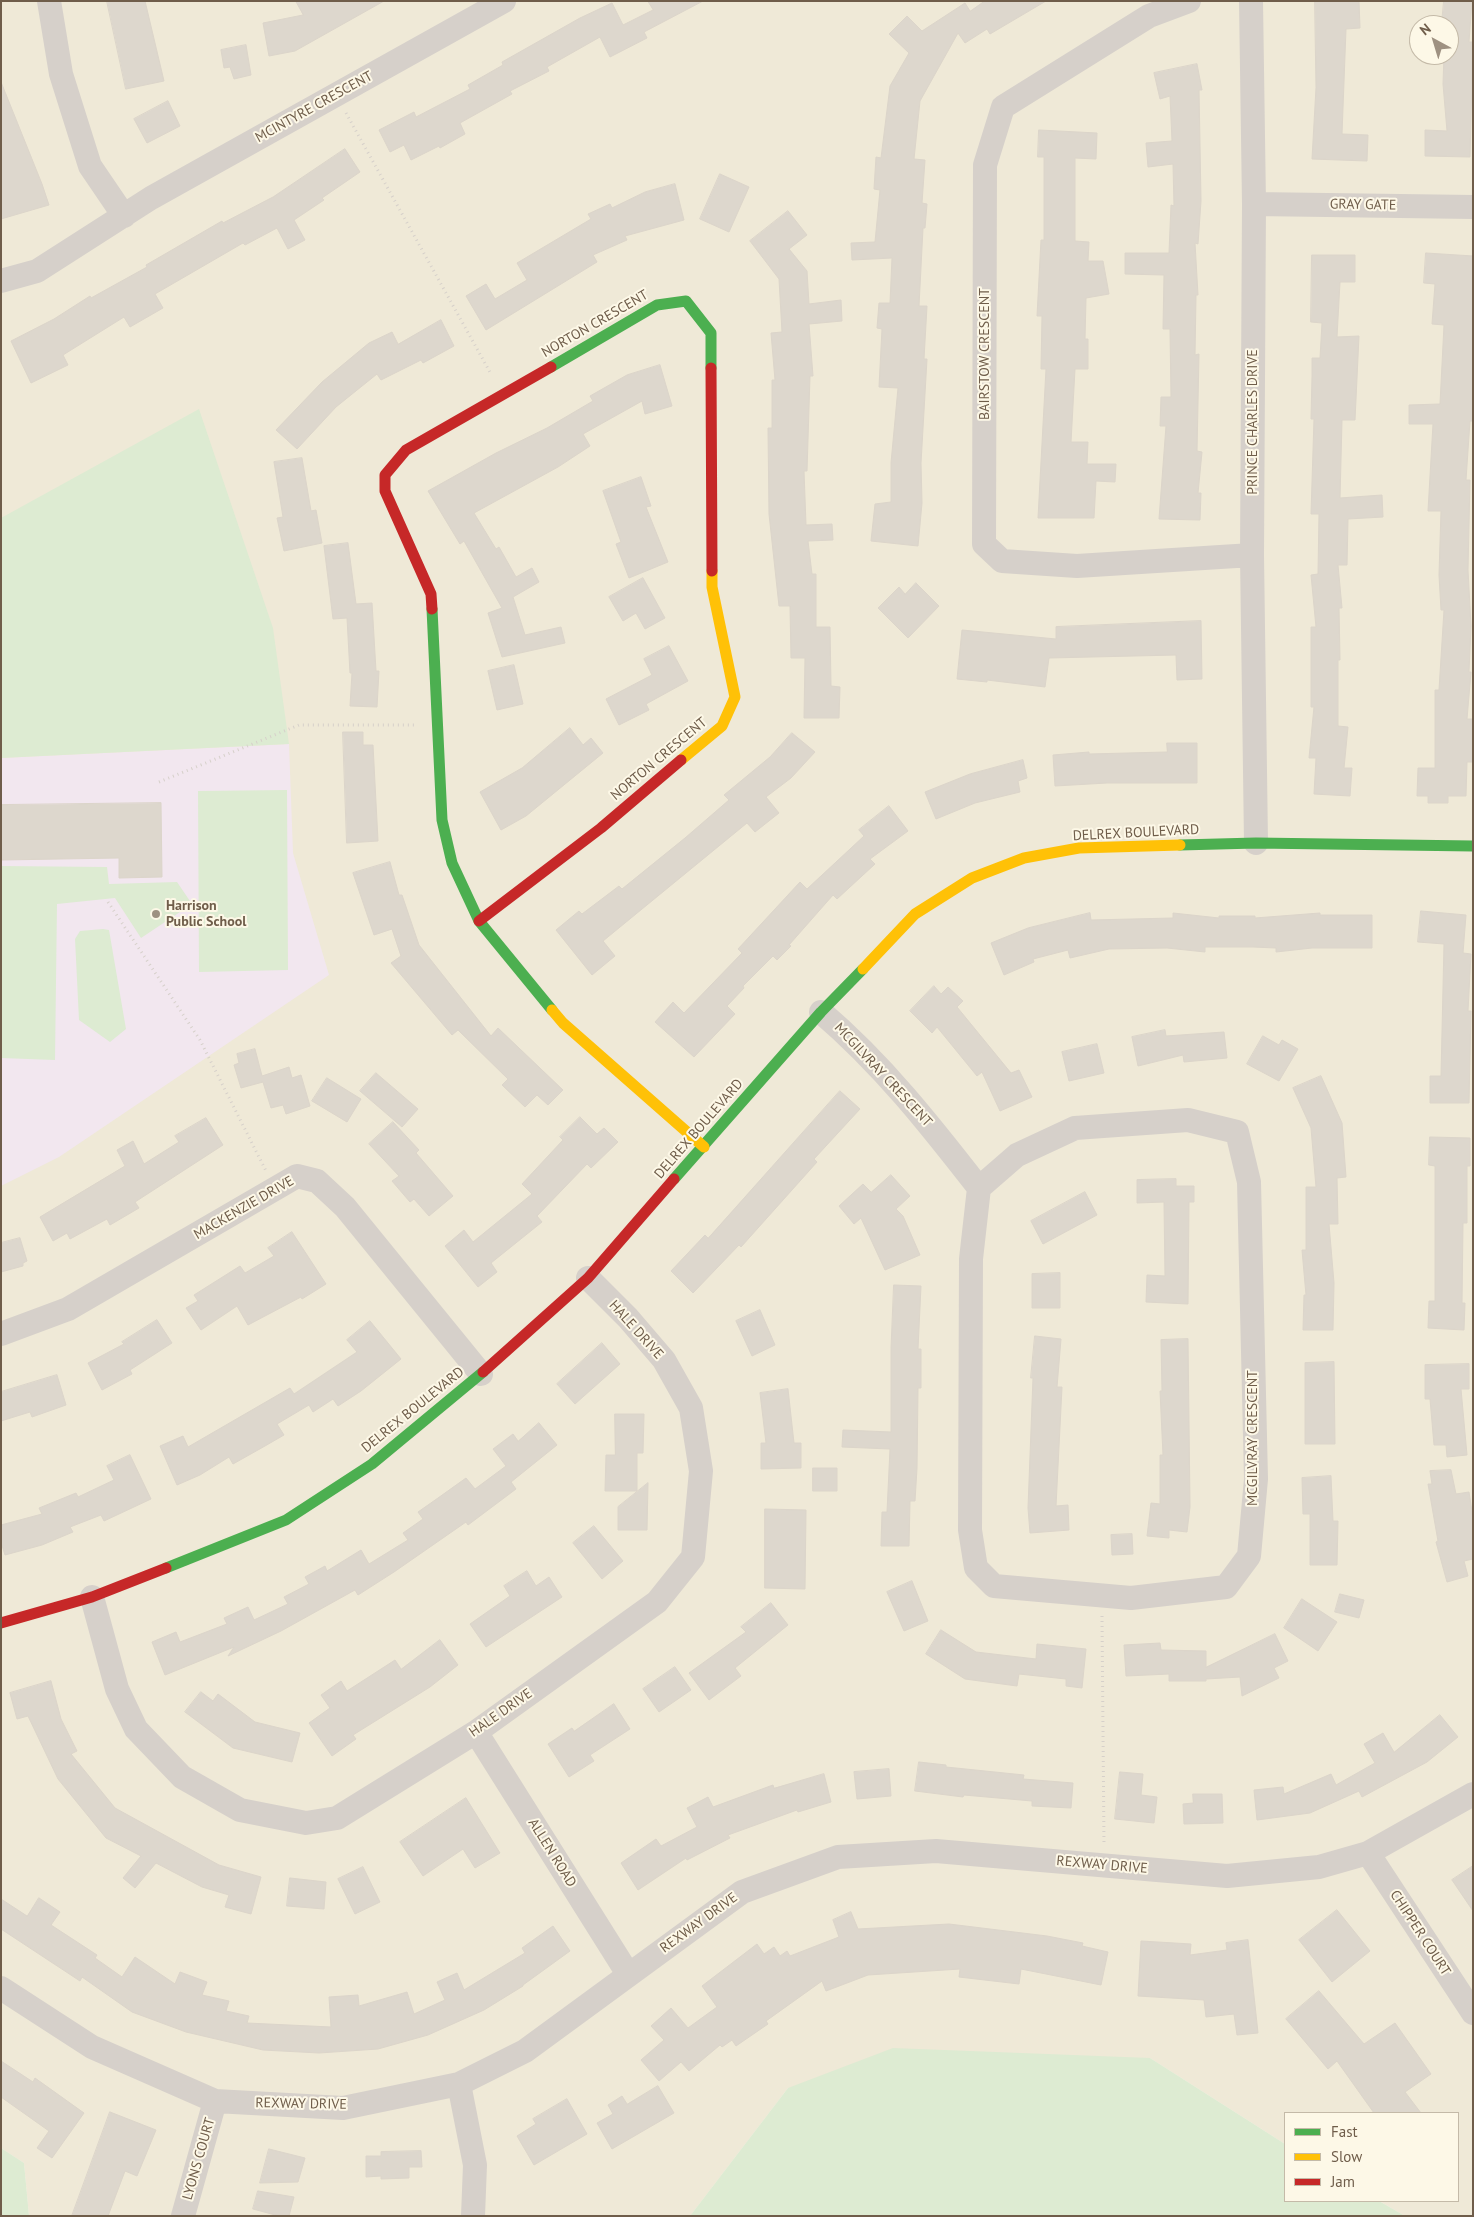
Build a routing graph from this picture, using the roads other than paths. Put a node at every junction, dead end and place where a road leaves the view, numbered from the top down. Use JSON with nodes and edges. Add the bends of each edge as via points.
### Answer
{"nodes":[{"id":1,"x":49,"y":1,"type":"edge"},
{"id":2,"x":504,"y":1,"type":"edge"},
{"id":3,"x":1189,"y":1,"type":"edge"},
{"id":4,"x":1251,"y":1,"type":"edge"},
{"id":5,"x":1254,"y":204,"type":"junction"},
{"id":6,"x":1473,"y":207,"type":"edge"},
{"id":7,"x":124,"y":216,"type":"junction"},
{"id":8,"x":1,"y":281,"type":"edge"},
{"id":9,"x":1252,"y":555,"type":"junction"},
{"id":10,"x":1256,"y":843,"type":"junction"},
{"id":11,"x":1473,"y":846,"type":"edge"},
{"id":12,"x":479,"y":921,"type":"junction"},
{"id":13,"x":821,"y":1012,"type":"junction"},
{"id":14,"x":704,"y":1147,"type":"junction"},
{"id":15,"x":979,"y":1188,"type":"junction"},
{"id":16,"x":588,"y":1278,"type":"junction"},
{"id":17,"x":1,"y":1334,"type":"edge"},
{"id":18,"x":481,"y":1374,"type":"junction"},
{"id":19,"x":92,"y":1597,"type":"junction"},
{"id":20,"x":1,"y":1623,"type":"edge"},
{"id":21,"x":476,"y":1732,"type":"junction"},
{"id":22,"x":1473,"y":1794,"type":"edge"},
{"id":23,"x":1368,"y":1853,"type":"junction"},
{"id":24,"x":628,"y":1974,"type":"junction"},
{"id":25,"x":1,"y":1988,"type":"edge"},
{"id":26,"x":1473,"y":2013,"type":"edge"},
{"id":27,"x":459,"y":2084,"type":"junction"},
{"id":28,"x":215,"y":2101,"type":"junction"},
{"id":29,"x":183,"y":2216,"type":"edge"},
{"id":30,"x":473,"y":2216,"type":"edge"}],
"edges":[{"from":1,"to":7,"type":"street","via":[[61,74],[90,166]]},
{"from":2,"to":7,"type":"street","name":"MCINTYRE CRESCENT"},
{"from":3,"to":9,"type":"street","name":"BAIRSTOW CRESCENT","via":[[1149,16],[1002,107],[985,165],[984,544],[1002,561],[1077,566]]},
{"from":4,"to":5,"type":"street","name":"PRINCE CHARLES DRIVE"},
{"from":5,"to":6,"type":"street","name":"GRAY GATE"},
{"from":5,"to":9,"type":"street","name":"PRINCE CHARLES DRIVE"},
{"from":7,"to":8,"type":"street","name":"MCINTYRE CRESCENT","via":[[37,271]]},
{"from":9,"to":10,"type":"street","name":"PRINCE CHARLES DRIVE"},
{"from":10,"to":11,"type":"street","name":"DELREX BOULEVARD"},
{"from":10,"to":13,"type":"street","name":"DELREX BOULEVARD","via":[[1078,848],[1024,858],[972,878],[915,914]]},
{"from":12,"to":12,"type":"street","name":"NORTON CRESCENT","via":[[601,828],[722,726],[735,697],[712,587],[711,333],[686,301],[656,304],[406,450],[385,475],[385,491],[431,594],[442,820],[452,863]]},
{"from":12,"to":14,"type":"street","name":"NORTON CRESCENT","via":[[563,1023]]},
{"from":13,"to":14,"type":"street","name":"DELREX BOULEVARD"},
{"from":13,"to":15,"type":"street","name":"MCGILVRAY CRESCENT","via":[[852,1038],[916,1107]]},
{"from":14,"to":16,"type":"street","name":"DELREX BOULEVARD"},
{"from":15,"to":15,"type":"street","name":"MCGILVRAY CRESCENT","via":[[971,1268],[970,1530],[976,1568],[994,1586],[1131,1598],[1226,1587],[1249,1556],[1256,1479],[1249,1182],[1237,1132],[1188,1120],[1075,1128],[1017,1155]]},
{"from":16,"to":18,"type":"street","name":"DELREX BOULEVARD"},
{"from":16,"to":21,"type":"street","name":"HALE DRIVE","via":[[664,1360],[690,1408],[701,1471],[693,1557],[657,1602]]},
{"from":17,"to":18,"type":"street","name":"MACKENZIE DRIVE","via":[[68,1310],[297,1176],[317,1181],[345,1207]]},
{"from":18,"to":19,"type":"street","name":"DELREX BOULEVARD","via":[[372,1464],[286,1520]]},
{"from":19,"to":20,"type":"street","name":"DELREX BOULEVARD"},
{"from":19,"to":21,"type":"street","name":"HALE DRIVE","via":[[116,1689],[136,1729],[182,1777],[240,1810],[306,1823],[337,1818]]},
{"from":21,"to":24,"type":"street","name":"ALLEN ROAD"},
{"from":22,"to":23,"type":"street","name":"REXWAY DRIVE"},
{"from":23,"to":24,"type":"street","name":"REXWAY DRIVE","via":[[1319,1867],[1227,1876],[936,1851],[838,1857],[742,1892]]},
{"from":23,"to":26,"type":"street","name":"CHIPPER COURT"},
{"from":24,"to":27,"type":"street","name":"REXWAY DRIVE","via":[[525,2051]]},
{"from":25,"to":28,"type":"street","name":"REXWAY DRIVE","via":[[92,2046]]},
{"from":27,"to":28,"type":"street","name":"REXWAY DRIVE","via":[[343,2108]]},
{"from":27,"to":30,"type":"street","via":[[475,2165]]},
{"from":28,"to":29,"type":"street","name":"LYONS COURT"}]}
